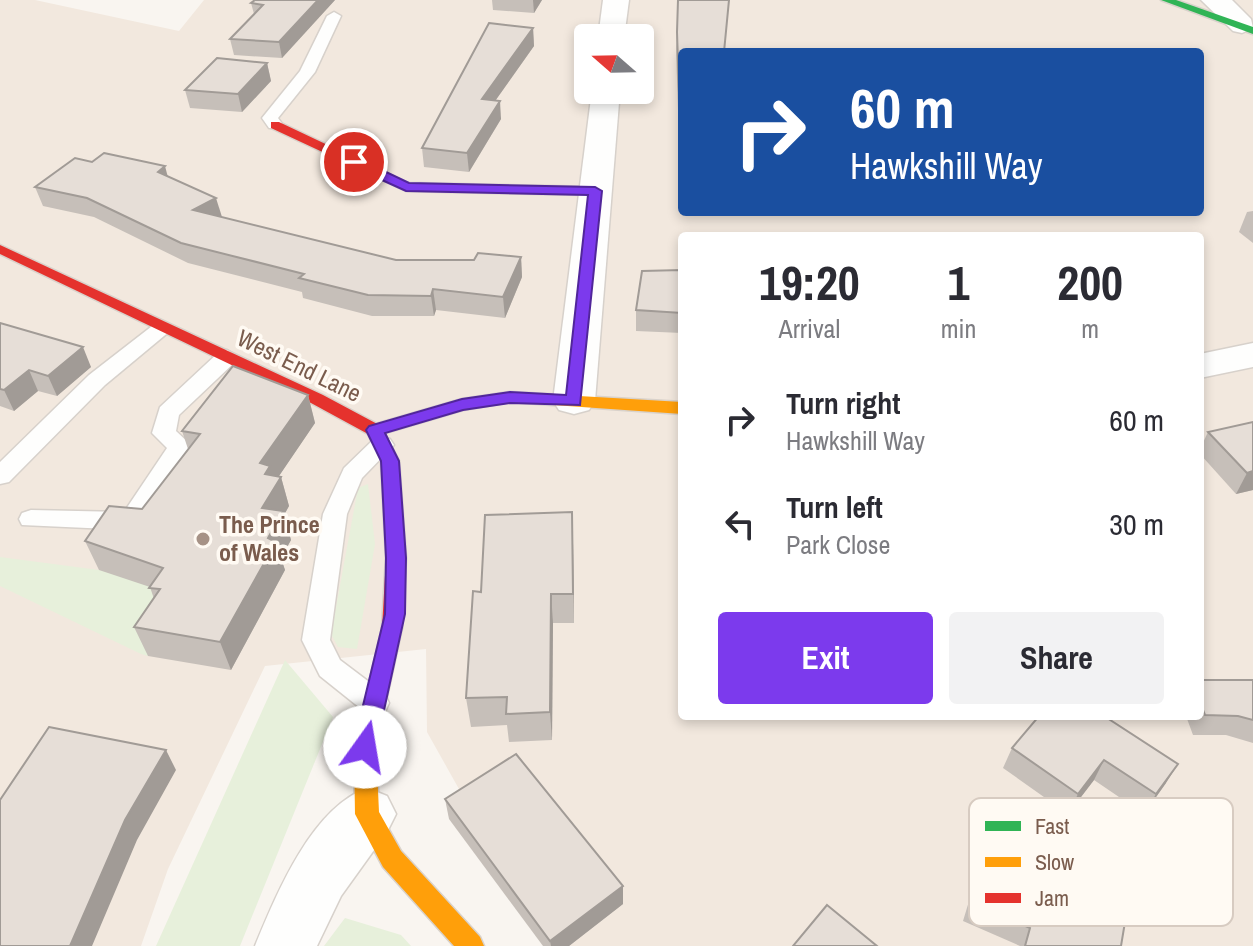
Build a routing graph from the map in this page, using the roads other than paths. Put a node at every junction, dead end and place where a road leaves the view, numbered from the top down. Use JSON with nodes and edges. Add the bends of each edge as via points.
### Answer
{"nodes":[{"id":1,"x":616,"y":0,"type":"edge"},
{"id":2,"x":1166,"y":0,"type":"edge"},
{"id":3,"x":1214,"y":0,"type":"edge"},
{"id":4,"x":334,"y":16,"type":"dead end"},
{"id":5,"x":613,"y":24,"type":"edge"},
{"id":6,"x":1247,"y":28,"type":"edge"},
{"id":7,"x":604,"y":104,"type":"edge"},
{"id":8,"x":275,"y":125,"type":"joint"},
{"id":9,"x":595,"y":191,"type":"junction"},
{"id":10,"x":0,"y":249,"type":"edge"},
{"id":11,"x":163,"y":327,"type":"junction"},
{"id":12,"x":1253,"y":355,"type":"edge"},
{"id":13,"x":227,"y":357,"type":"junction"},
{"id":14,"x":1204,"y":365,"type":"edge"},
{"id":15,"x":574,"y":401,"type":"junction"},
{"id":16,"x":678,"y":408,"type":"edge"},
{"id":17,"x":379,"y":438,"type":"junction"},
{"id":18,"x":0,"y":476,"type":"edge"},
{"id":19,"x":31,"y":519,"type":"dead end"},
{"id":20,"x":375,"y":703,"type":"junction"},
{"id":21,"x":367,"y":814,"type":"junction"},
{"id":22,"x":286,"y":946,"type":"edge"},
{"id":23,"x":471,"y":946,"type":"edge"}],
"edges":[{"from":1,"to":5,"type":"street"},
{"from":2,"to":6,"type":"street"},
{"from":3,"to":6,"type":"street"},
{"from":4,"to":8,"type":"lane","via":[[307,72],[270,118]]},
{"from":7,"to":9,"type":"street"},
{"from":8,"to":9,"type":"street","via":[[406,187]]},
{"from":9,"to":15,"type":"street"},
{"from":10,"to":11,"type":"street","name":"West End Lane"},
{"from":11,"to":13,"type":"street","name":"West End Lane"},
{"from":11,"to":18,"type":"lane","via":[[97,380]]},
{"from":12,"to":14,"type":"street"},
{"from":13,"to":17,"type":"street","name":"West End Lane"},
{"from":13,"to":19,"type":"lane","via":[[168,412],[164,433],[180,446],[131,521]]},
{"from":15,"to":16,"type":"street"},
{"from":15,"to":17,"type":"street","via":[[510,397],[462,405]]},
{"from":17,"to":20,"type":"street","via":[[390,461],[396,558],[395,614]]},
{"from":17,"to":20,"type":"lane","via":[[352,474],[335,514],[316,640],[330,668]]},
{"from":20,"to":21,"type":"street","via":[[365,747]]},
{"from":21,"to":22,"type":"street","via":[[336,847]]},
{"from":21,"to":23,"type":"street","via":[[392,859]]}]}
